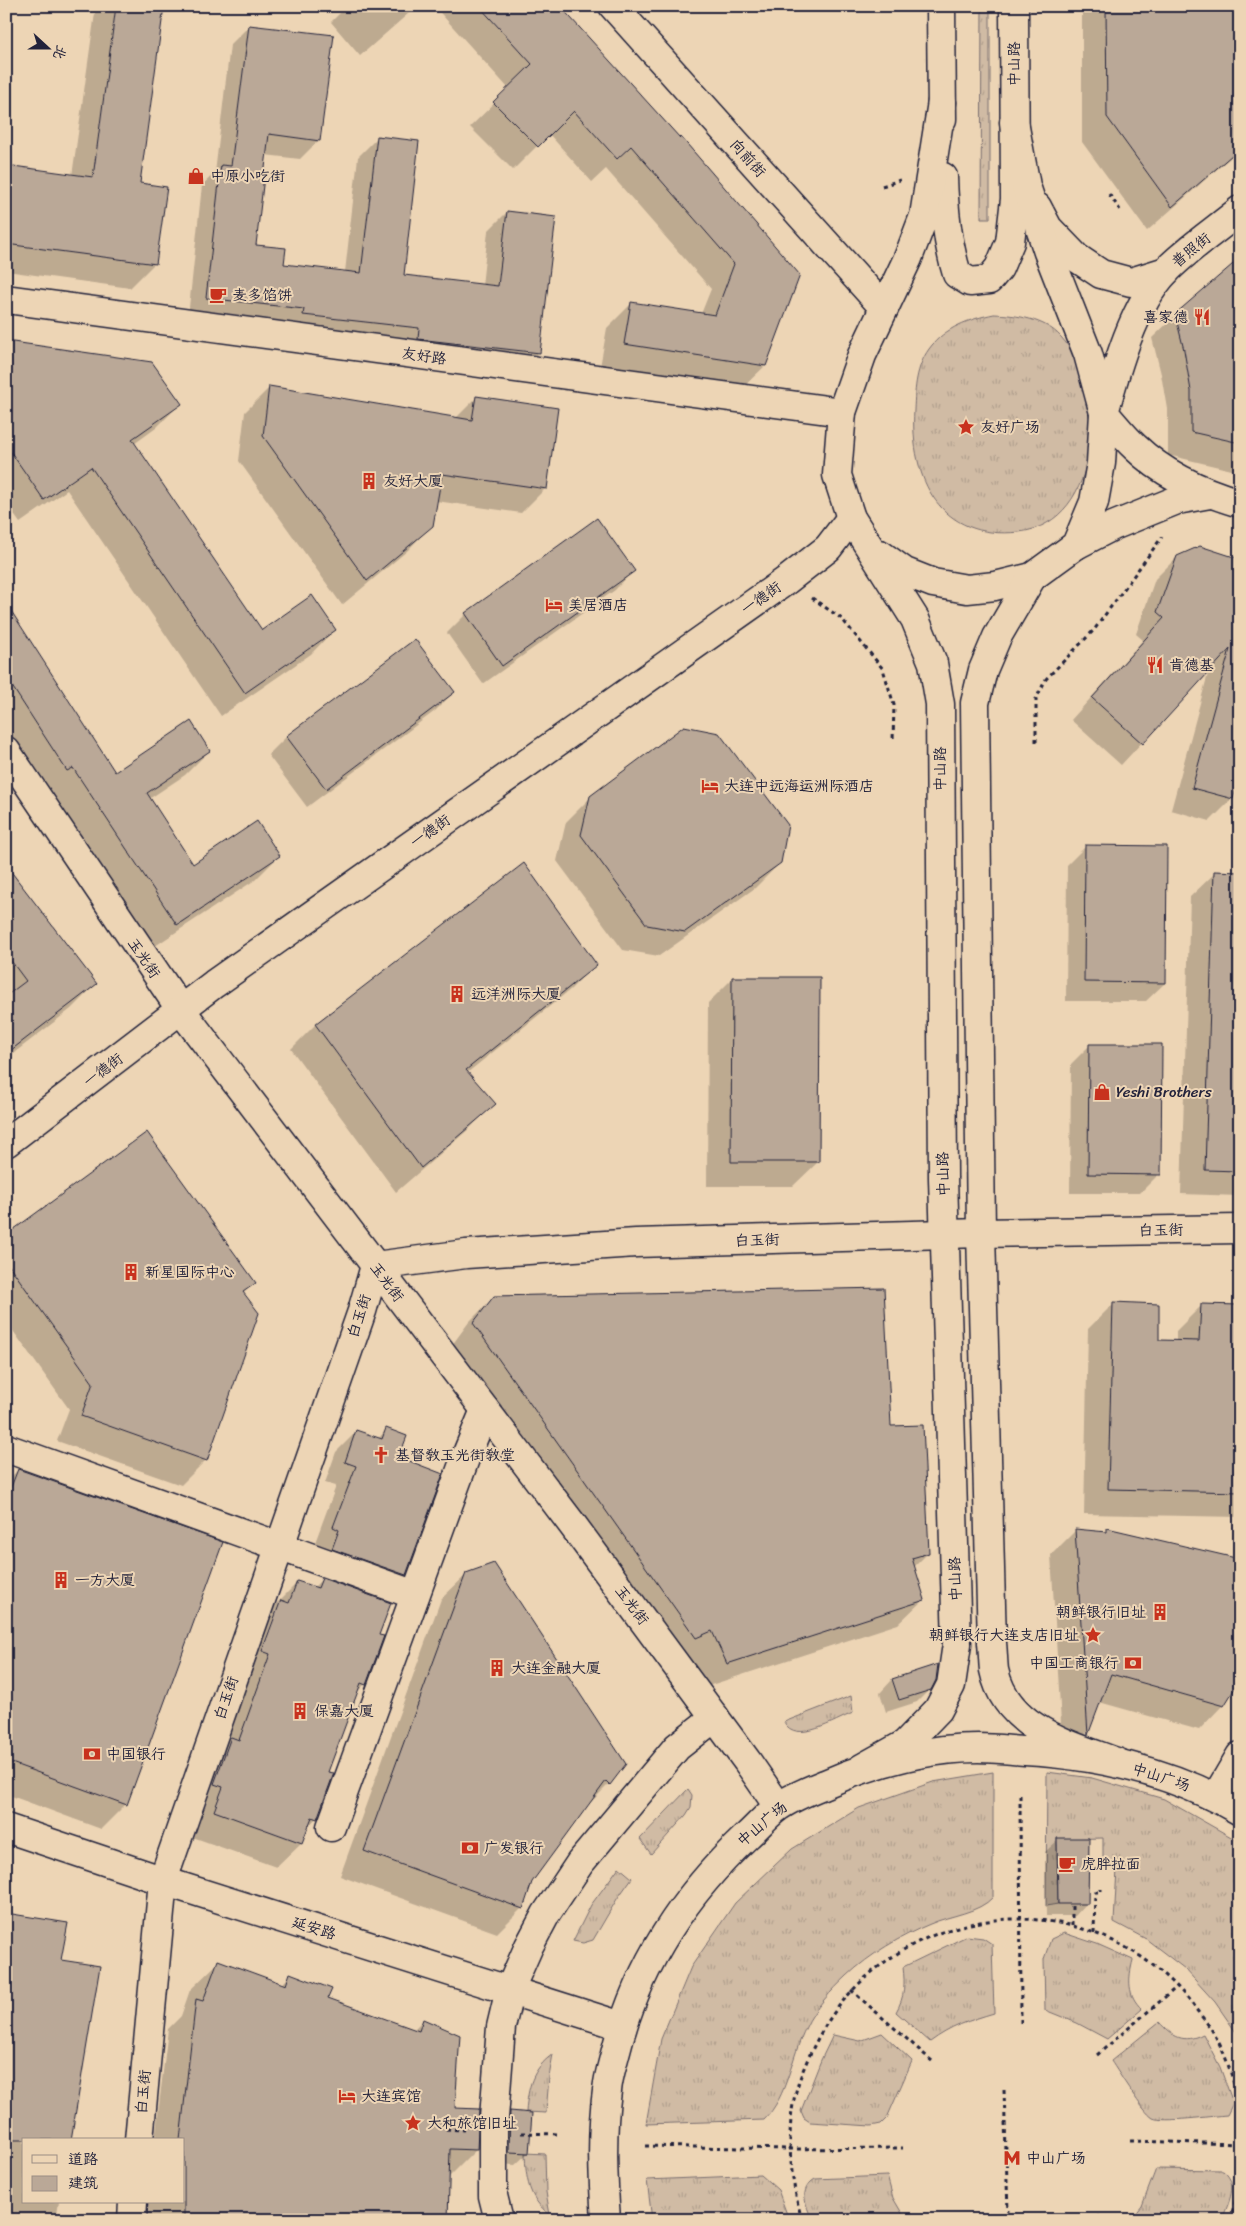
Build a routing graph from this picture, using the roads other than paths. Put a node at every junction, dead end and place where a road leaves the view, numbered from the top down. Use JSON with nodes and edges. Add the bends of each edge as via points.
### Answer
{"nodes":[{"id":1,"x":613,"y":6,"type":"edge"},
{"id":2,"x":941,"y":6,"type":"edge"},
{"id":3,"x":1014,"y":6,"type":"edge"},
{"id":4,"x":942,"y":102,"type":"junction"},
{"id":5,"x":1014,"y":122,"type":"junction"},
{"id":6,"x":1026,"y":186,"type":"junction"},
{"id":7,"x":1240,"y":210,"type":"edge"},
{"id":8,"x":1166,"y":271,"type":"junction"},
{"id":9,"x":6,"y":299,"type":"edge"},
{"id":10,"x":884,"y":308,"type":"junction"},
{"id":11,"x":842,"y":412,"type":"junction"},
{"id":12,"x":1104,"y":413,"type":"junction"},
{"id":13,"x":1210,"y":494,"type":"junction"},
{"id":14,"x":1240,"y":503,"type":"edge"},
{"id":15,"x":851,"y":518,"type":"junction"},
{"id":16,"x":1076,"y":545,"type":"junction"},
{"id":17,"x":870,"y":548,"type":"junction"},
{"id":18,"x":1032,"y":577,"type":"junction"},
{"id":19,"x":6,"y":750,"type":"edge"},
{"id":20,"x":181,"y":1010,"type":"junction"},
{"id":21,"x":6,"y":1144,"type":"edge"},
{"id":22,"x":1240,"y":1229,"type":"edge"},
{"id":23,"x":981,"y":1233,"type":"junction"},
{"id":24,"x":944,"y":1234,"type":"junction"},
{"id":25,"x":375,"y":1266,"type":"junction"},
{"id":26,"x":485,"y":1410,"type":"junction"},
{"id":27,"x":6,"y":1448,"type":"edge"},
{"id":28,"x":278,"y":1546,"type":"junction"},
{"id":29,"x":415,"y":1596,"type":"junction"},
{"id":30,"x":715,"y":1717,"type":"junction"},
{"id":31,"x":1240,"y":1756,"type":"edge"},
{"id":32,"x":1119,"y":1763,"type":"junction"},
{"id":33,"x":862,"y":1768,"type":"junction"},
{"id":34,"x":1216,"y":1797,"type":"junction"},
{"id":35,"x":778,"y":1806,"type":"junction"},
{"id":36,"x":1240,"y":1811,"type":"edge"},
{"id":37,"x":331,"y":1827,"type":"dead end"},
{"id":38,"x":6,"y":1828,"type":"edge"},
{"id":39,"x":163,"y":1880,"type":"junction"},
{"id":40,"x":510,"y":1988,"type":"junction"},
{"id":41,"x":622,"y":2026,"type":"junction"},
{"id":42,"x":139,"y":2138,"type":"edge"},
{"id":43,"x":133,"y":2204,"type":"edge"},
{"id":44,"x":132,"y":2220,"type":"edge"},
{"id":45,"x":499,"y":2220,"type":"edge"},
{"id":46,"x":606,"y":2220,"type":"edge"}],
"edges":[{"from":1,"to":10,"type":"street","name":"向前街"},
{"from":2,"to":4,"type":"street"},
{"from":3,"to":5,"type":"street","name":"中山路"},
{"from":4,"to":5,"type":"street","via":[[944,211],[948,246],[957,274],[970,282],[989,280],[999,268],[1010,242],[1015,199]]},
{"from":4,"to":10,"type":"street","via":[[924,216]]},
{"from":5,"to":6,"type":"street"},
{"from":6,"to":8,"type":"street","via":[[1048,228],[1078,258],[1101,274],[1131,282]]},
{"from":6,"to":12,"type":"street","via":[[1088,354]]},
{"from":7,"to":8,"type":"street","name":"普照街"},
{"from":8,"to":12,"type":"street","via":[[1141,306]]},
{"from":9,"to":11,"type":"street","name":"友好路"},
{"from":10,"to":11,"type":"street","via":[[862,355]]},
{"from":11,"to":15,"type":"street","via":[[837,475]]},
{"from":12,"to":13,"type":"street","via":[[1135,448]]},
{"from":12,"to":16,"type":"street","via":[[1101,463],[1094,502]]},
{"from":13,"to":14,"type":"street"},
{"from":13,"to":16,"type":"street","via":[[1177,500]]},
{"from":15,"to":17,"type":"street","name":"中山路"},
{"from":15,"to":20,"type":"street","name":"一德街","via":[[828,548],[787,580]]},
{"from":16,"to":18,"type":"street"},
{"from":17,"to":18,"type":"street","via":[[905,572],[933,583],[967,589]]},
{"from":17,"to":24,"type":"street","name":"中山路","via":[[915,619],[933,663],[940,704]]},
{"from":18,"to":23,"type":"street","via":[[997,638],[983,670],[975,703]]},
{"from":19,"to":20,"type":"street","name":"玉光街"},
{"from":20,"to":21,"type":"street","name":"一德街"},
{"from":20,"to":25,"type":"street","name":"玉光街"},
{"from":22,"to":23,"type":"street","name":"白玉街"},
{"from":23,"to":24,"type":"street","name":"白玉街"},
{"from":23,"to":32,"type":"street","via":[[994,1672],[1006,1699],[1025,1722],[1058,1740]]},
{"from":24,"to":25,"type":"street","name":"白玉街","via":[[636,1243],[466,1254]]},
{"from":24,"to":33,"type":"street","name":"中山路","via":[[957,1644],[951,1685],[938,1710],[905,1744]]},
{"from":25,"to":26,"type":"street","name":"玉光街"},
{"from":25,"to":28,"type":"street","name":"白玉街"},
{"from":26,"to":29,"type":"street"},
{"from":26,"to":30,"type":"street","name":"玉光街"},
{"from":27,"to":28,"type":"street"},
{"from":28,"to":29,"type":"street"},
{"from":28,"to":39,"type":"street","name":"白玉街"},
{"from":29,"to":37,"type":"street"},
{"from":30,"to":35,"type":"street","name":"玉光街"},
{"from":30,"to":40,"type":"street","via":[[677,1747],[580,1863],[546,1914]]},
{"from":31,"to":34,"type":"street"},
{"from":32,"to":33,"type":"street","name":"中山广场","via":[[1048,1752],[976,1748],[918,1754]]},
{"from":32,"to":34,"type":"street","name":"中山广场"},
{"from":33,"to":35,"type":"street","name":"中山广场"},
{"from":34,"to":36,"type":"street","name":"中山广场"},
{"from":35,"to":41,"type":"street","name":"中山广场","via":[[718,1863],[679,1912],[648,1964]]},
{"from":38,"to":39,"type":"street","name":"延安路"},
{"from":39,"to":40,"type":"street","name":"延安路"},
{"from":39,"to":42,"type":"street","name":"白玉街"},
{"from":40,"to":41,"type":"street","name":"延安路"},
{"from":40,"to":45,"type":"street","via":[[501,2027],[493,2131],[493,2196]]},
{"from":41,"to":46,"type":"street","name":"中山广场","via":[[607,2089],[602,2145]]},
{"from":43,"to":44,"type":"street"}]}
